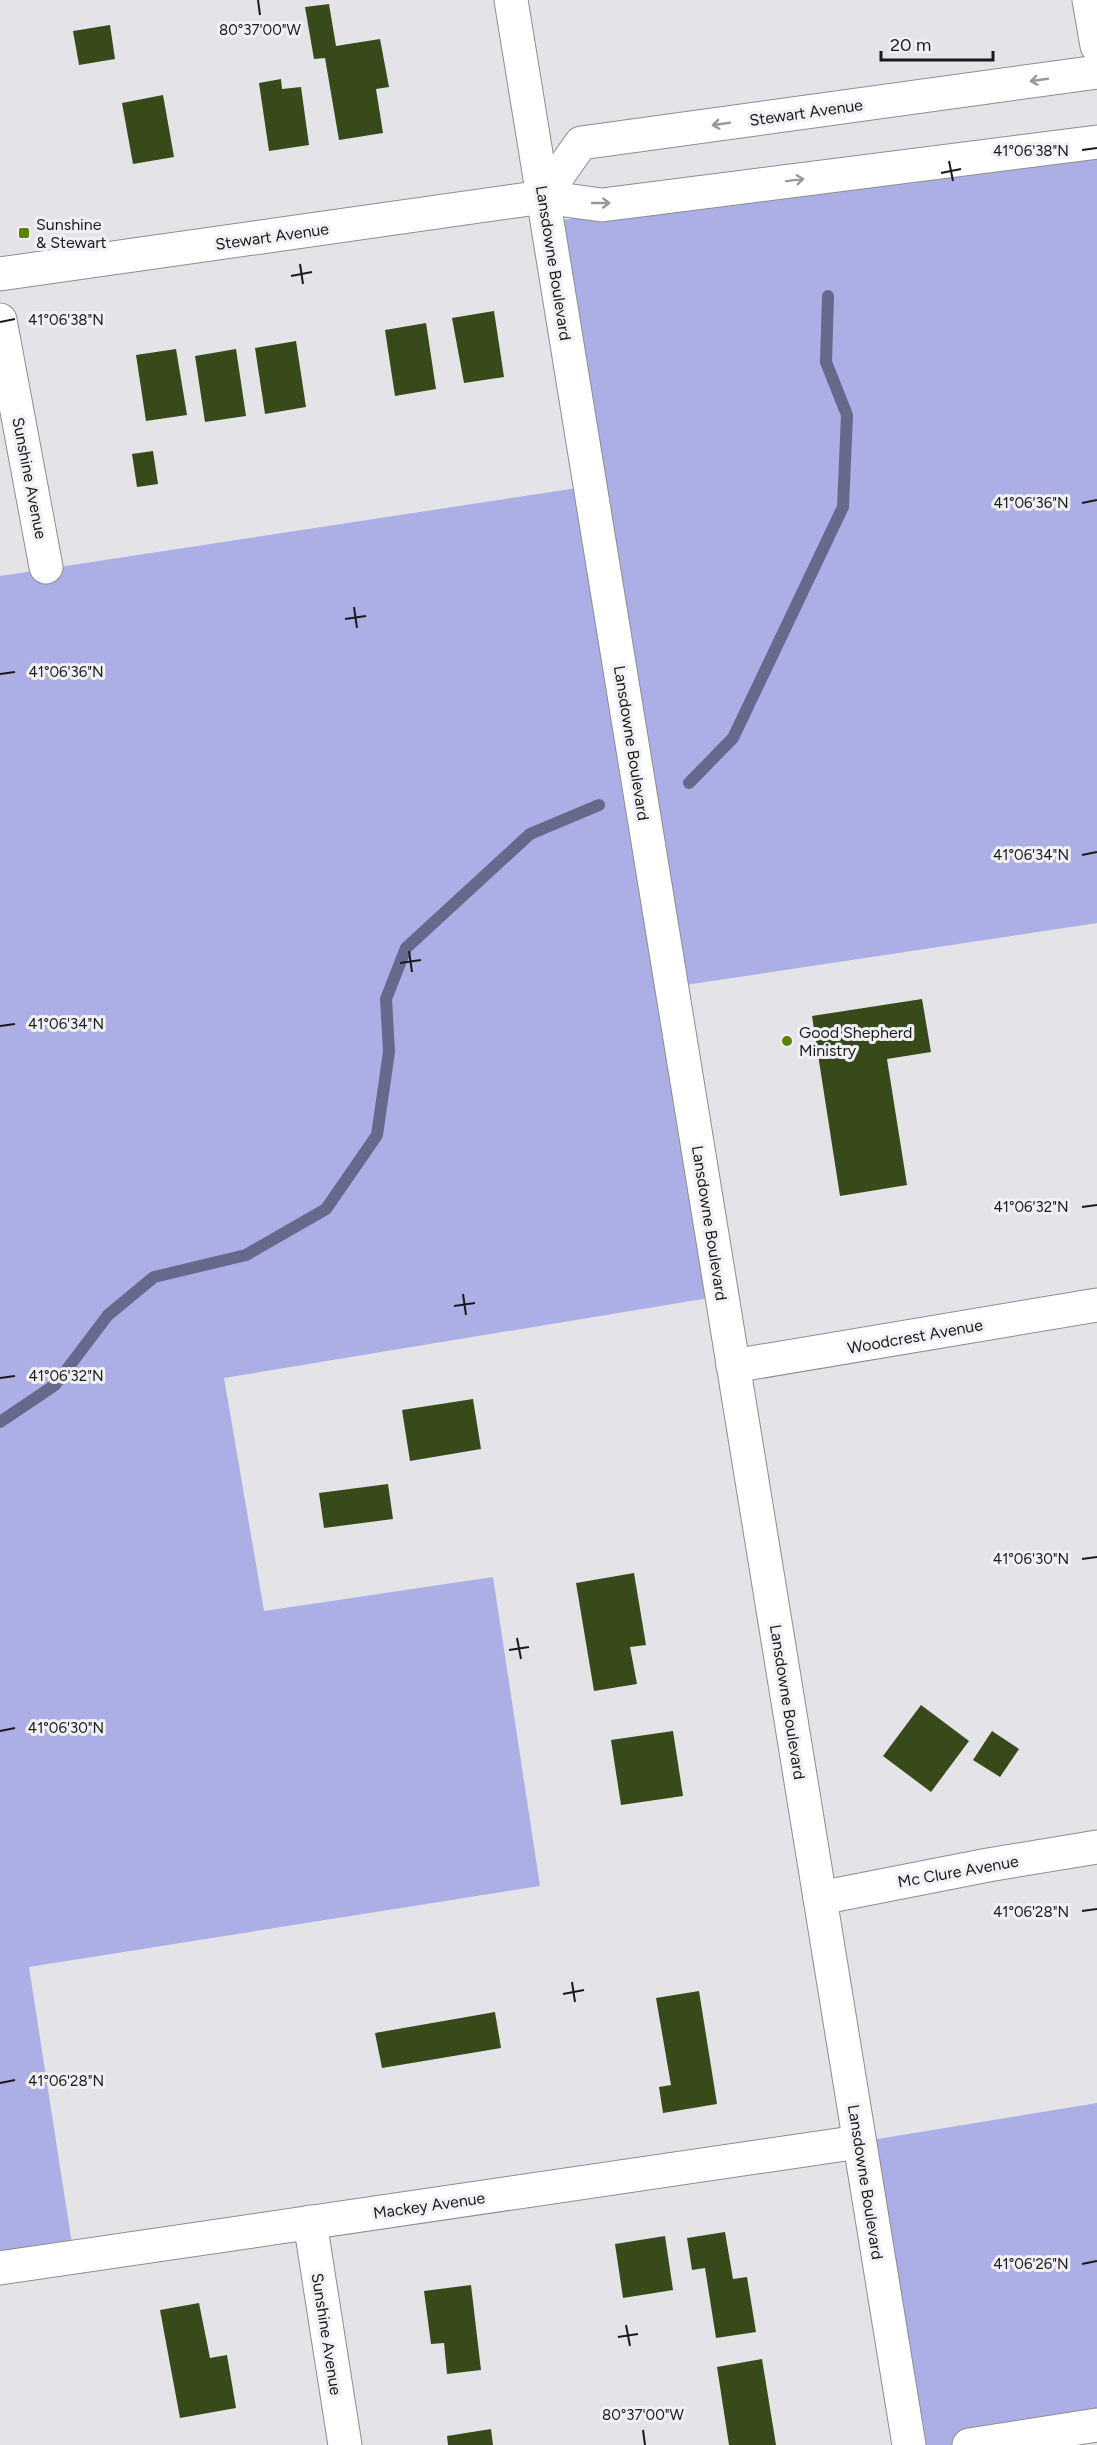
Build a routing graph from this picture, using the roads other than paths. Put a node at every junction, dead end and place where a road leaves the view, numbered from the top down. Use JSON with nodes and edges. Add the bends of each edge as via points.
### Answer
{"nodes":[{"id":1,"x":511,"y":0,"type":"edge"},
{"id":2,"x":1089,"y":0,"type":"edge"},
{"id":3,"x":1097,"y":46,"type":"edge"},
{"id":4,"x":1097,"y":72,"type":"edge"},
{"id":5,"x":1097,"y":142,"type":"edge"},
{"id":6,"x":543,"y":197,"type":"junction"},
{"id":7,"x":0,"y":274,"type":"edge"},
{"id":8,"x":0,"y":320,"type":"edge"},
{"id":9,"x":46,"y":567,"type":"dead end"},
{"id":10,"x":1097,"y":1305,"type":"edge"},
{"id":11,"x":733,"y":1366,"type":"junction"},
{"id":12,"x":1097,"y":1847,"type":"edge"},
{"id":13,"x":820,"y":1898,"type":"junction"},
{"id":14,"x":859,"y":2142,"type":"junction"},
{"id":15,"x":310,"y":2223,"type":"junction"},
{"id":16,"x":0,"y":2268,"type":"edge"},
{"id":17,"x":1097,"y":2426,"type":"edge"},
{"id":18,"x":345,"y":2445,"type":"edge"},
{"id":19,"x":909,"y":2445,"type":"edge"},
{"id":20,"x":969,"y":2445,"type":"edge"}],
"edges":[{"from":1,"to":6,"type":"street","name":"Lansdowne Boulevard"},
{"from":2,"to":3,"type":"street"},
{"from":4,"to":6,"type":"street","name":"Stewart Avenue","one_way":true,"via":[[581,143]]},
{"from":6,"to":5,"type":"street","name":"Stewart Avenue","one_way":true,"via":[[602,205]]},
{"from":6,"to":7,"type":"street","name":"Stewart Avenue"},
{"from":6,"to":11,"type":"street","name":"Lansdowne Boulevard"},
{"from":8,"to":9,"type":"street","name":"Sunshine Avenue"},
{"from":10,"to":11,"type":"street","name":"Woodcrest Avenue"},
{"from":11,"to":13,"type":"street","name":"Lansdowne Boulevard"},
{"from":12,"to":13,"type":"street","name":"Mc Clure Avenue"},
{"from":13,"to":14,"type":"street","name":"Lansdowne Boulevard"},
{"from":14,"to":15,"type":"street","name":"Mackey Avenue"},
{"from":14,"to":19,"type":"street","name":"Lansdowne Boulevard"},
{"from":15,"to":16,"type":"street","name":"Mackey Avenue"},
{"from":15,"to":18,"type":"street","name":"Sunshine Avenue"},
{"from":17,"to":20,"type":"street"}]}
